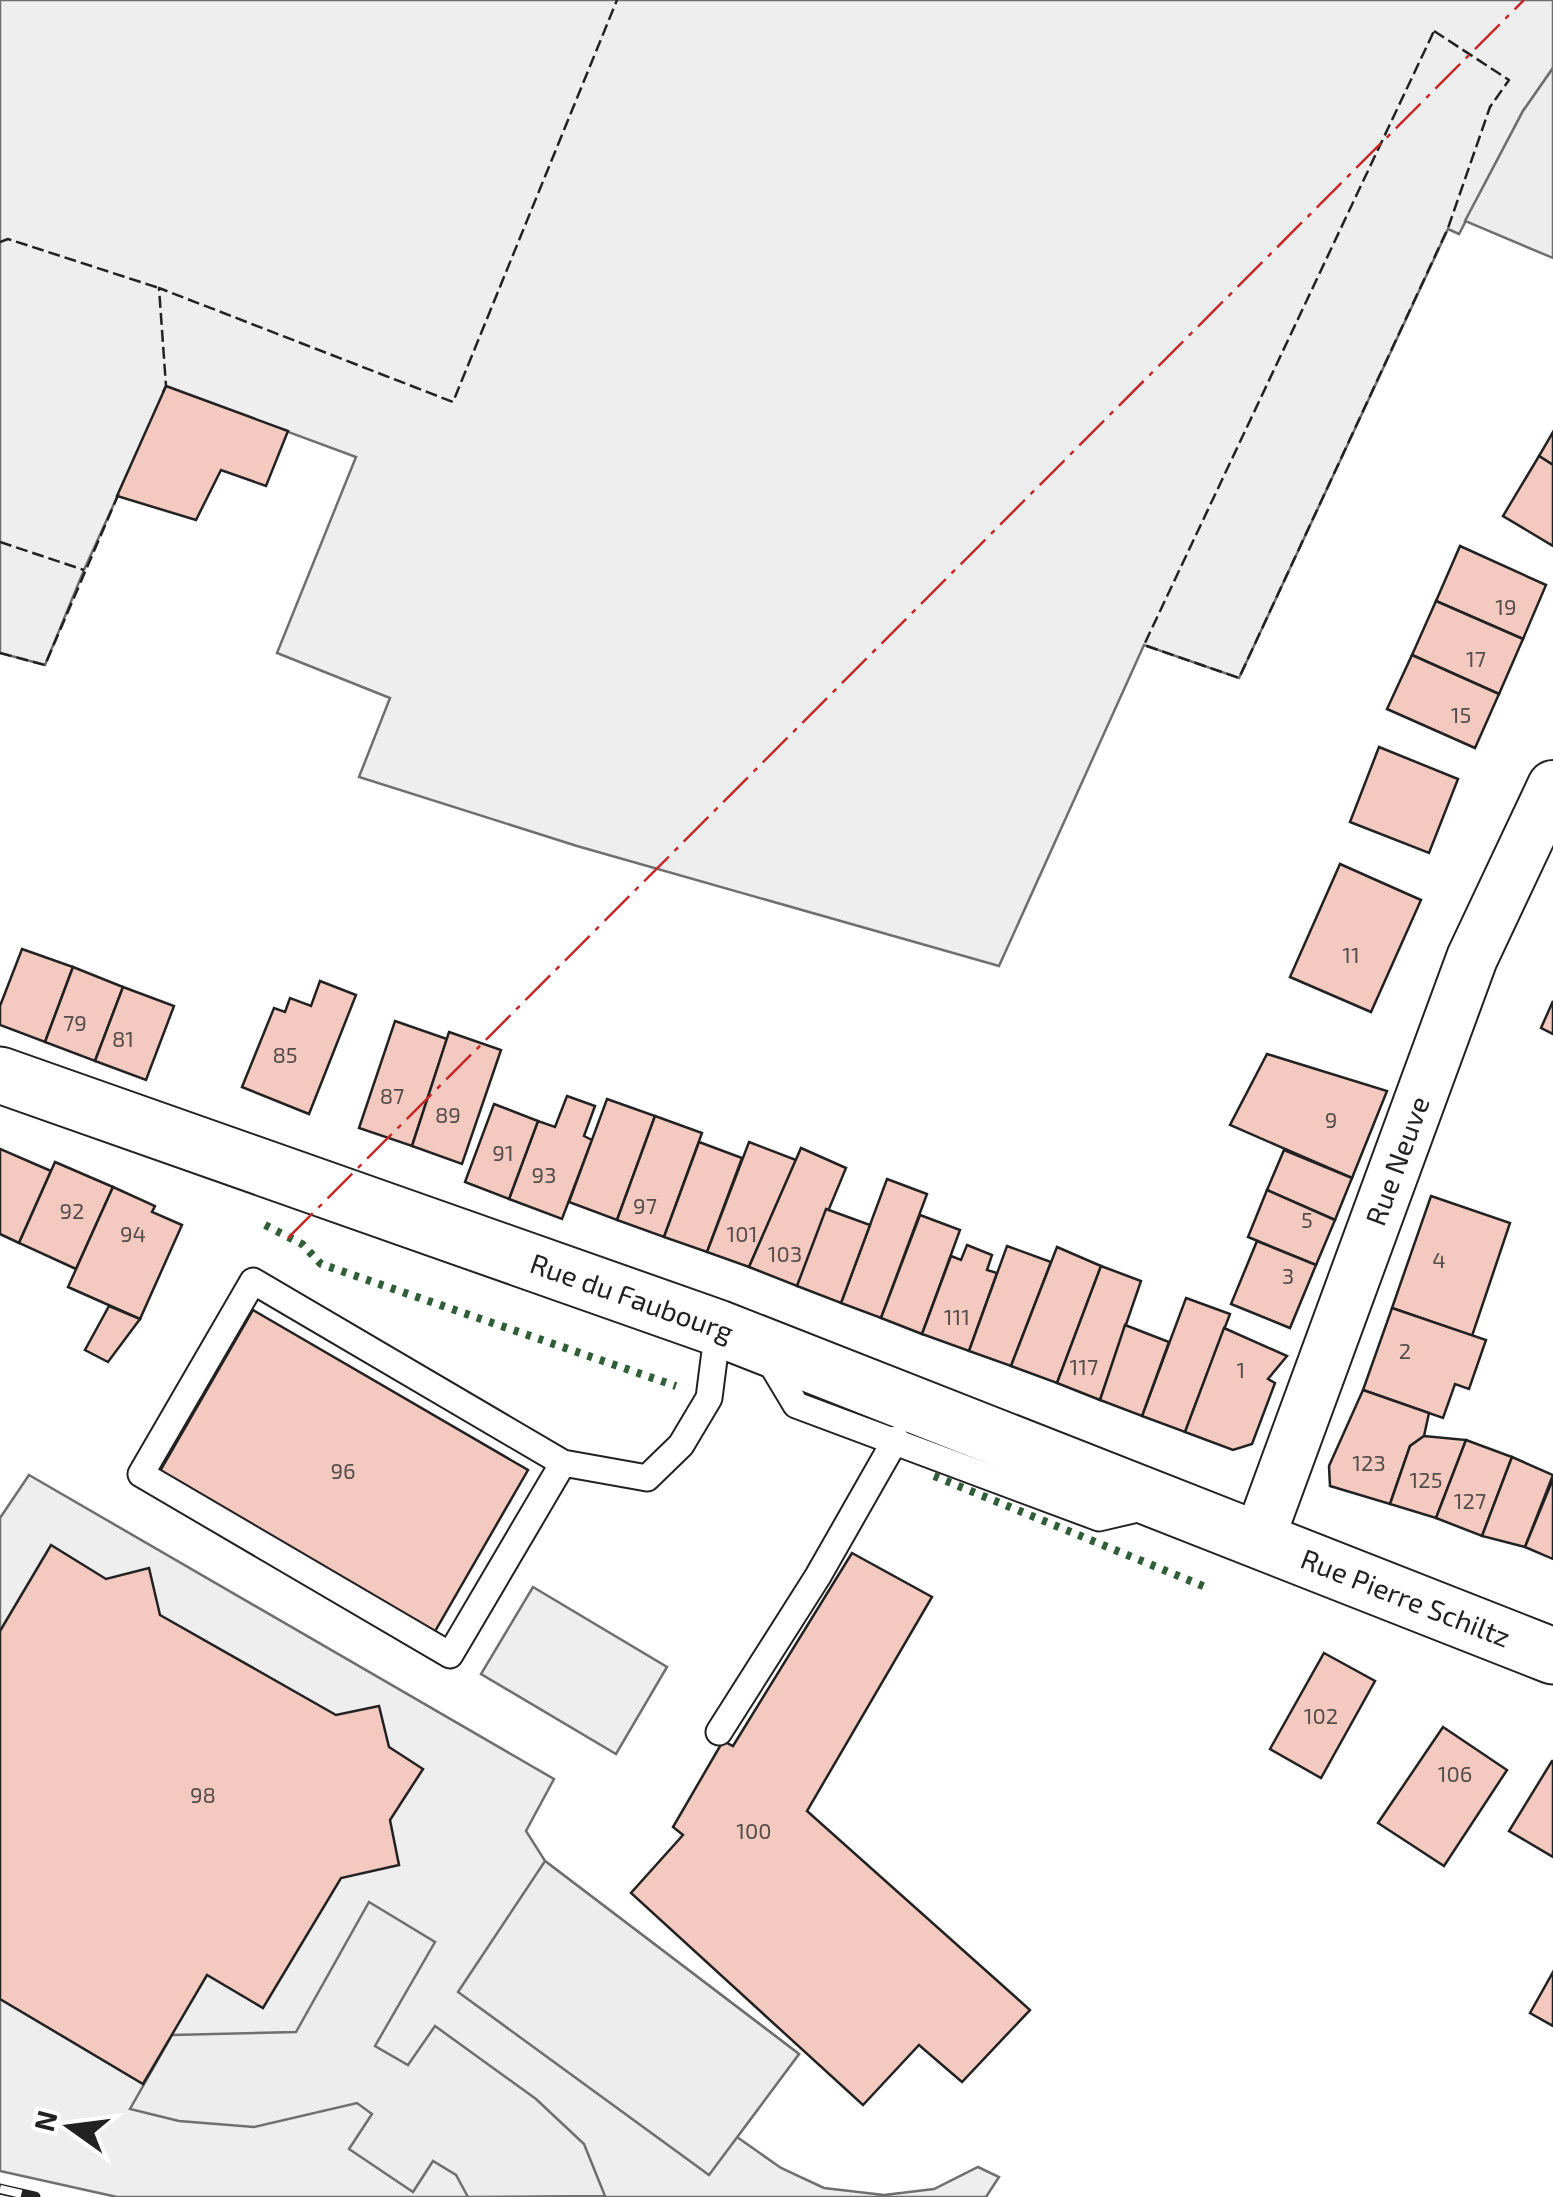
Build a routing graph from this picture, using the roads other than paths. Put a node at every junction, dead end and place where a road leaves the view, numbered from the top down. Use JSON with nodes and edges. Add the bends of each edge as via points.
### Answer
{"nodes":[{"id":1,"x":1553,"y":786,"type":"edge"},
{"id":2,"x":0,"y":1074,"type":"edge"},
{"id":3,"x":740,"y":1337,"type":"junction"},
{"id":4,"x":896,"y":1439,"type":"junction"},
{"id":5,"x":562,"y":1463,"type":"junction"},
{"id":6,"x":1165,"y":1504,"type":"junction"},
{"id":7,"x":1258,"y":1542,"type":"junction"},
{"id":8,"x":1553,"y":1656,"type":"edge"},
{"id":9,"x":720,"y":1732,"type":"dead end"}],
"edges":[{"from":1,"to":7,"type":"street","name":"Rue Neuve","via":[[1472,958]]},
{"from":2,"to":3,"type":"main road","name":"Rue du Faubourg"},
{"from":3,"to":4,"type":"lane","via":[[796,1405]]},
{"from":3,"to":5,"type":"lane","via":[[682,1444],[647,1478]]},
{"from":3,"to":6,"type":"main road","name":"Rue du Faubourg"},
{"from":4,"to":6,"type":"lane","via":[[1099,1518]]},
{"from":4,"to":9,"type":"lane"},
{"from":5,"to":5,"type":"lane","via":[[254,1281],[140,1474],[450,1655]]},
{"from":6,"to":7,"type":"main road","name":"Rue du Faubourg"},
{"from":7,"to":8,"type":"main road","name":"Rue Pierre Schiltz"}]}
